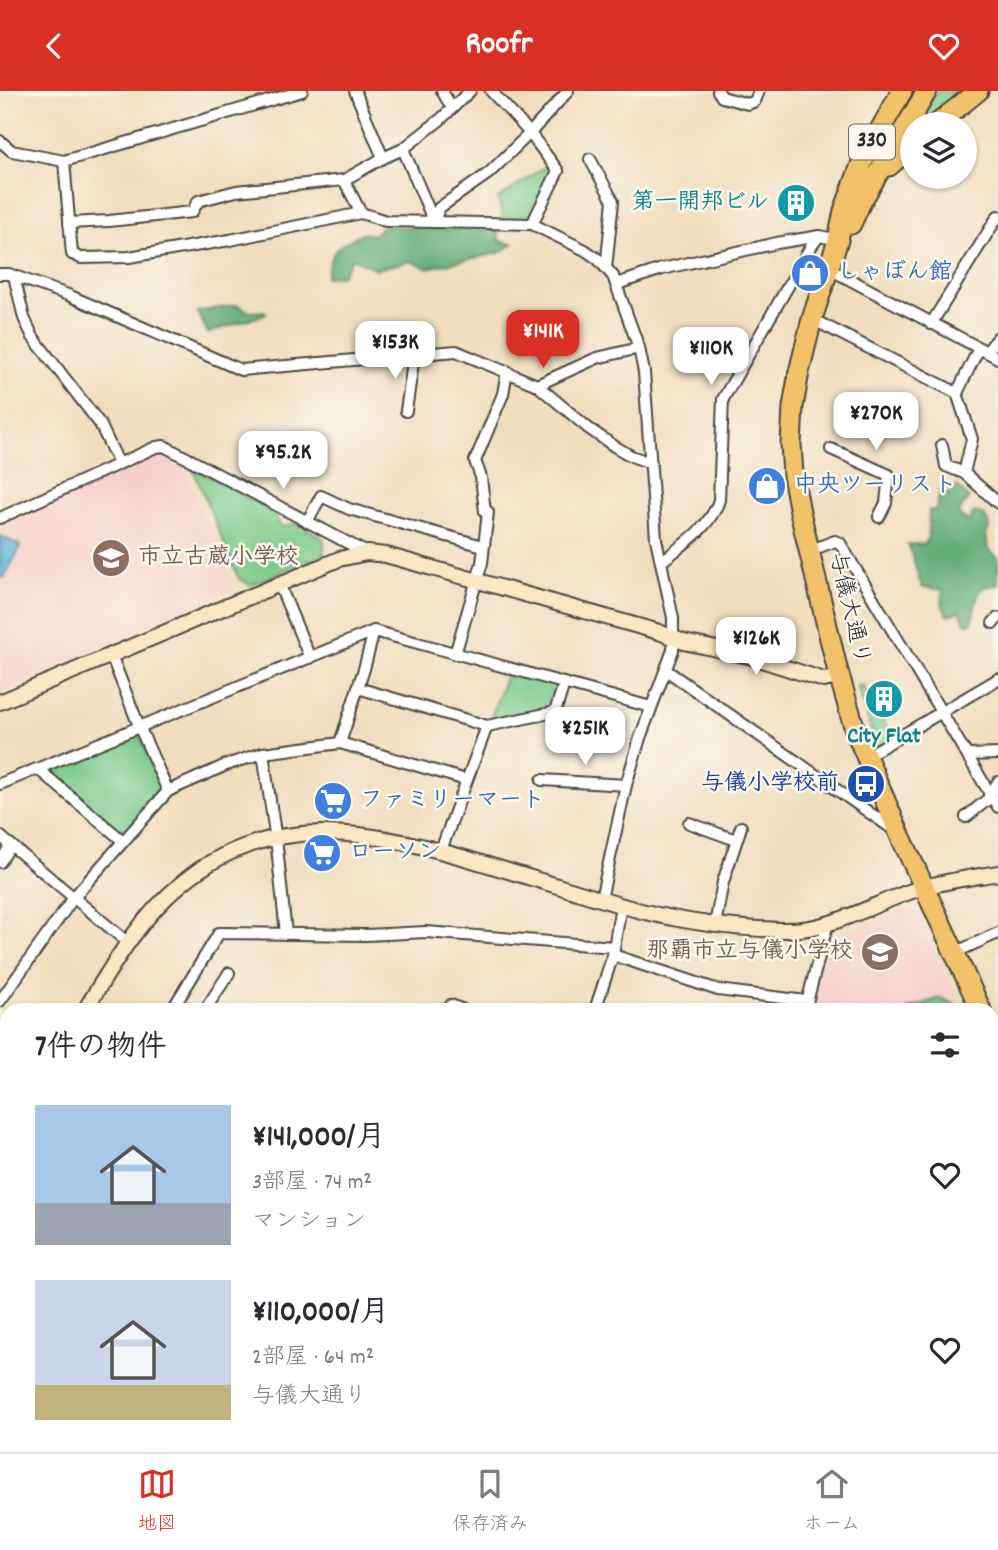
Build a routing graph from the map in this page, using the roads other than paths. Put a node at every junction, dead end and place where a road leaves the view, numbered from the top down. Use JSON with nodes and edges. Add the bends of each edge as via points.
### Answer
{"nodes":[{"id":1,"x":302,"y":91,"type":"edge"},
{"id":2,"x":355,"y":91,"type":"edge"},
{"id":3,"x":442,"y":91,"type":"edge"},
{"id":4,"x":470,"y":91,"type":"edge"},
{"id":5,"x":491,"y":91,"type":"edge"},
{"id":6,"x":568,"y":91,"type":"edge"},
{"id":7,"x":718,"y":91,"type":"edge"},
{"id":8,"x":759,"y":91,"type":"edge"},
{"id":9,"x":902,"y":91,"type":"edge"},
{"id":10,"x":915,"y":91,"type":"edge"},
{"id":11,"x":927,"y":91,"type":"edge"},
{"id":12,"x":978,"y":91,"type":"edge"},
{"id":13,"x":452,"y":109,"type":"junction"},
{"id":14,"x":918,"y":112,"type":"edge"},
{"id":15,"x":952,"y":112,"type":"edge"},
{"id":16,"x":530,"y":133,"type":"junction"},
{"id":17,"x":0,"y":141,"type":"edge"},
{"id":18,"x":900,"y":144,"type":"edge"},
{"id":19,"x":403,"y":149,"type":"junction"},
{"id":20,"x":383,"y":157,"type":"junction"},
{"id":21,"x":900,"y":157,"type":"edge"},
{"id":22,"x":590,"y":159,"type":"dead end"},
{"id":23,"x":64,"y":161,"type":"junction"},
{"id":24,"x":875,"y":179,"type":"junction"},
{"id":25,"x":344,"y":180,"type":"junction"},
{"id":26,"x":855,"y":200,"type":"junction"},
{"id":27,"x":361,"y":213,"type":"junction"},
{"id":28,"x":998,"y":216,"type":"edge"},
{"id":29,"x":435,"y":222,"type":"junction"},
{"id":30,"x":69,"y":223,"type":"junction"},
{"id":31,"x":532,"y":223,"type":"junction"},
{"id":32,"x":828,"y":238,"type":"junction"},
{"id":33,"x":606,"y":268,"type":"junction"},
{"id":34,"x":828,"y":268,"type":"junction"},
{"id":35,"x":0,"y":274,"type":"edge"},
{"id":36,"x":14,"y":276,"type":"junction"},
{"id":37,"x":617,"y":285,"type":"junction"},
{"id":38,"x":812,"y":319,"type":"junction"},
{"id":39,"x":931,"y":324,"type":"junction"},
{"id":40,"x":998,"y":337,"type":"edge"},
{"id":41,"x":639,"y":348,"type":"junction"},
{"id":42,"x":983,"y":350,"type":"junction"},
{"id":43,"x":414,"y":355,"type":"junction"},
{"id":44,"x":998,"y":358,"type":"edge"},
{"id":45,"x":507,"y":371,"type":"junction"},
{"id":46,"x":537,"y":385,"type":"junction"},
{"id":47,"x":957,"y":393,"type":"junction"},
{"id":48,"x":406,"y":411,"type":"dead end"},
{"id":49,"x":942,"y":445,"type":"dead end"},
{"id":50,"x":831,"y":449,"type":"dead end"},
{"id":51,"x":651,"y":463,"type":"junction"},
{"id":52,"x":119,"y":464,"type":"junction"},
{"id":53,"x":964,"y":473,"type":"junction"},
{"id":54,"x":996,"y":498,"type":"edge"},
{"id":55,"x":879,"y":516,"type":"dead end"},
{"id":56,"x":0,"y":518,"type":"edge"},
{"id":57,"x":307,"y":522,"type":"junction"},
{"id":58,"x":341,"y":541,"type":"junction"},
{"id":59,"x":483,"y":546,"type":"junction"},
{"id":60,"x":809,"y":551,"type":"junction"},
{"id":61,"x":367,"y":553,"type":"junction"},
{"id":62,"x":339,"y":559,"type":"junction"},
{"id":63,"x":661,"y":562,"type":"junction"},
{"id":64,"x":476,"y":580,"type":"junction"},
{"id":65,"x":279,"y":584,"type":"junction"},
{"id":66,"x":374,"y":631,"type":"junction"},
{"id":67,"x":674,"y":636,"type":"junction"},
{"id":68,"x":455,"y":654,"type":"junction"},
{"id":69,"x":111,"y":655,"type":"junction"},
{"id":70,"x":310,"y":658,"type":"junction"},
{"id":71,"x":666,"y":670,"type":"junction"},
{"id":72,"x":839,"y":677,"type":"junction"},
{"id":73,"x":998,"y":679,"type":"edge"},
{"id":74,"x":564,"y":684,"type":"junction"},
{"id":75,"x":358,"y":688,"type":"junction"},
{"id":76,"x":0,"y":702,"type":"edge"},
{"id":77,"x":651,"y":707,"type":"junction"},
{"id":78,"x":943,"y":712,"type":"junction"},
{"id":79,"x":139,"y":726,"type":"junction"},
{"id":80,"x":487,"y":726,"type":"junction"},
{"id":81,"x":340,"y":743,"type":"junction"},
{"id":82,"x":263,"y":753,"type":"junction"},
{"id":83,"x":998,"y":754,"type":"edge"},
{"id":84,"x":968,"y":755,"type":"junction"},
{"id":85,"x":865,"y":757,"type":"junction"},
{"id":86,"x":38,"y":768,"type":"junction"},
{"id":87,"x":466,"y":780,"type":"junction"},
{"id":88,"x":542,"y":780,"type":"dead end"},
{"id":89,"x":998,"y":782,"type":"edge"},
{"id":90,"x":0,"y":784,"type":"edge"},
{"id":91,"x":626,"y":785,"type":"junction"},
{"id":92,"x":168,"y":791,"type":"junction"},
{"id":93,"x":990,"y":793,"type":"junction"},
{"id":94,"x":998,"y":807,"type":"edge"},
{"id":95,"x":966,"y":817,"type":"dead end"},
{"id":96,"x":689,"y":823,"type":"dead end"},
{"id":97,"x":741,"y":827,"type":"dead end"},
{"id":98,"x":899,"y":834,"type":"junction"},
{"id":99,"x":0,"y":836,"type":"edge"},
{"id":100,"x":275,"y":838,"type":"junction"},
{"id":101,"x":736,"y":840,"type":"junction"},
{"id":102,"x":123,"y":841,"type":"junction"},
{"id":103,"x":11,"y":845,"type":"junction"},
{"id":104,"x":441,"y":851,"type":"junction"},
{"id":105,"x":0,"y":862,"type":"edge"},
{"id":106,"x":998,"y":873,"type":"edge"},
{"id":107,"x":925,"y":887,"type":"junction"},
{"id":108,"x":74,"y":897,"type":"junction"},
{"id":109,"x":601,"y":899,"type":"junction"},
{"id":110,"x":621,"y":905,"type":"junction"},
{"id":111,"x":715,"y":925,"type":"junction"},
{"id":112,"x":827,"y":926,"type":"junction"},
{"id":113,"x":998,"y":933,"type":"edge"},
{"id":114,"x":286,"y":934,"type":"junction"},
{"id":115,"x":127,"y":942,"type":"junction"},
{"id":116,"x":614,"y":951,"type":"junction"},
{"id":117,"x":954,"y":953,"type":"junction"},
{"id":118,"x":229,"y":973,"type":"dead end"},
{"id":119,"x":0,"y":1001,"type":"edge"},
{"id":120,"x":89,"y":1003,"type":"edge"},
{"id":121,"x":176,"y":1003,"type":"edge"},
{"id":122,"x":210,"y":1003,"type":"edge"},
{"id":123,"x":597,"y":1003,"type":"edge"},
{"id":124,"x":794,"y":1003,"type":"edge"},
{"id":125,"x":807,"y":1003,"type":"edge"},
{"id":126,"x":978,"y":1003,"type":"edge"}],
"edges":[{"from":1,"to":23,"type":"street"},
{"from":2,"to":20,"type":"street"},
{"from":3,"to":13,"type":"street"},
{"from":4,"to":13,"type":"street"},
{"from":5,"to":16,"type":"street"},
{"from":6,"to":16,"type":"street"},
{"from":7,"to":8,"type":"street","via":[[722,97],[748,104]]},
{"from":9,"to":26,"type":"highway","number":"330","via":[[869,149]]},
{"from":10,"to":26,"type":"street"},
{"from":11,"to":14,"type":"highway","number":"330"},
{"from":12,"to":15,"type":"highway"},
{"from":13,"to":19,"type":"street"},
{"from":16,"to":29,"type":"street","via":[[489,173],[439,208]]},
{"from":16,"to":31,"type":"street","via":[[558,171]]},
{"from":17,"to":23,"type":"street","via":[[12,151]]},
{"from":18,"to":24,"type":"highway","number":"330"},
{"from":19,"to":20,"type":"street"},
{"from":19,"to":29,"type":"street"},
{"from":20,"to":25,"type":"street"},
{"from":21,"to":24,"type":"highway","number":"330"},
{"from":22,"to":33,"type":"street","via":[[613,201]]},
{"from":23,"to":30,"type":"street"},
{"from":24,"to":26,"type":"highway","number":"330"},
{"from":25,"to":27,"type":"street"},
{"from":25,"to":30,"type":"street","via":[[236,191],[198,201],[192,212]]},
{"from":26,"to":32,"type":"highway","name":"与儀大通り","number":"330"},
{"from":27,"to":29,"type":"street","via":[[386,221]]},
{"from":27,"to":30,"type":"street","via":[[129,257],[81,258],[72,254]]},
{"from":28,"to":39,"type":"street"},
{"from":29,"to":31,"type":"street"},
{"from":31,"to":33,"type":"street","via":[[584,250]]},
{"from":32,"to":34,"type":"highway","name":"与儀大通り","number":"330"},
{"from":32,"to":37,"type":"street","via":[[721,254]]},
{"from":32,"to":63,"type":"street","via":[[810,248],[723,399],[716,510]]},
{"from":33,"to":37,"type":"street"},
{"from":34,"to":38,"type":"highway","name":"与儀大通り","number":"330"},
{"from":34,"to":39,"type":"street"},
{"from":35,"to":36,"type":"street"},
{"from":36,"to":43,"type":"street","via":[[241,370]]},
{"from":36,"to":52,"type":"street","via":[[33,337],[100,424]]},
{"from":37,"to":41,"type":"street"},
{"from":38,"to":47,"type":"street"},
{"from":38,"to":60,"type":"highway","name":"与儀大通り","number":"330","via":[[796,389],[792,444]]},
{"from":39,"to":42,"type":"street"},
{"from":40,"to":42,"type":"street"},
{"from":41,"to":46,"type":"street","via":[[597,358]]},
{"from":41,"to":51,"type":"street"},
{"from":42,"to":44,"type":"street"},
{"from":42,"to":47,"type":"street"},
{"from":43,"to":45,"type":"street","via":[[456,351]]},
{"from":43,"to":48,"type":"street"},
{"from":45,"to":46,"type":"street"},
{"from":45,"to":59,"type":"street","via":[[503,394],[475,461],[487,512]]},
{"from":46,"to":51,"type":"street","via":[[614,446]]},
{"from":47,"to":53,"type":"street","via":[[972,439]]},
{"from":49,"to":53,"type":"street","via":[[946,466]]},
{"from":50,"to":55,"type":"street","via":[[889,475],[886,503]]},
{"from":51,"to":63,"type":"street"},
{"from":52,"to":56,"type":"street"},
{"from":52,"to":57,"type":"street","via":[[164,446]]},
{"from":53,"to":54,"type":"street"},
{"from":57,"to":58,"type":"street"},
{"from":57,"to":59,"type":"street","via":[[321,496],[349,509]]},
{"from":58,"to":61,"type":"street"},
{"from":58,"to":62,"type":"street"},
{"from":59,"to":64,"type":"street"},
{"from":60,"to":72,"type":"highway","name":"与儀大通り","number":"330"},
{"from":60,"to":78,"type":"street","via":[[840,543]]},
{"from":61,"to":62,"type":"street"},
{"from":61,"to":64,"type":"street"},
{"from":62,"to":65,"type":"street"},
{"from":63,"to":67,"type":"street"},
{"from":64,"to":67,"type":"street"},
{"from":64,"to":68,"type":"street"},
{"from":65,"to":69,"type":"street"},
{"from":65,"to":70,"type":"street"},
{"from":66,"to":68,"type":"street"},
{"from":66,"to":70,"type":"street"},
{"from":66,"to":75,"type":"street"},
{"from":67,"to":71,"type":"street"},
{"from":67,"to":72,"type":"street","via":[[824,680]]},
{"from":68,"to":74,"type":"street"},
{"from":69,"to":76,"type":"street"},
{"from":69,"to":79,"type":"street"},
{"from":70,"to":79,"type":"street"},
{"from":71,"to":77,"type":"street"},
{"from":71,"to":98,"type":"street"},
{"from":72,"to":85,"type":"highway","name":"与儀大通り","number":"330"},
{"from":73,"to":78,"type":"street"},
{"from":74,"to":77,"type":"street"},
{"from":74,"to":80,"type":"street","via":[[555,712]]},
{"from":75,"to":80,"type":"street"},
{"from":75,"to":81,"type":"street"},
{"from":77,"to":91,"type":"street"},
{"from":78,"to":84,"type":"street"},
{"from":78,"to":85,"type":"street"},
{"from":79,"to":86,"type":"street"},
{"from":79,"to":92,"type":"street"},
{"from":80,"to":87,"type":"street"},
{"from":81,"to":82,"type":"street"},
{"from":81,"to":87,"type":"street"},
{"from":82,"to":92,"type":"street"},
{"from":82,"to":100,"type":"street"},
{"from":83,"to":84,"type":"street"},
{"from":84,"to":93,"type":"street"},
{"from":85,"to":98,"type":"highway","name":"与儀大通り","number":"330"},
{"from":86,"to":90,"type":"street"},
{"from":86,"to":102,"type":"street"},
{"from":87,"to":104,"type":"street"},
{"from":88,"to":91,"type":"street"},
{"from":89,"to":93,"type":"street"},
{"from":91,"to":109,"type":"street"},
{"from":92,"to":102,"type":"street"},
{"from":93,"to":94,"type":"street"},
{"from":93,"to":95,"type":"street"},
{"from":96,"to":101,"type":"street"},
{"from":97,"to":101,"type":"street"},
{"from":98,"to":107,"type":"highway","name":"与儀大通り","number":"330"},
{"from":99,"to":103,"type":"street"},
{"from":100,"to":104,"type":"street","via":[[339,832]]},
{"from":100,"to":114,"type":"street"},
{"from":100,"to":115,"type":"street","via":[[226,855],[192,875],[158,905]]},
{"from":101,"to":111,"type":"street"},
{"from":102,"to":108,"type":"street"},
{"from":103,"to":105,"type":"street"},
{"from":103,"to":108,"type":"street"},
{"from":104,"to":109,"type":"street"},
{"from":106,"to":107,"type":"street"},
{"from":107,"to":112,"type":"street"},
{"from":107,"to":117,"type":"highway","name":"与儀大通り","number":"330"},
{"from":108,"to":115,"type":"street"},
{"from":108,"to":119,"type":"street"},
{"from":109,"to":110,"type":"street"},
{"from":110,"to":111,"type":"street"},
{"from":110,"to":116,"type":"street"},
{"from":111,"to":112,"type":"street","via":[[792,930]]},
{"from":112,"to":125,"type":"street"},
{"from":113,"to":117,"type":"street"},
{"from":114,"to":116,"type":"street","via":[[426,932]]},
{"from":114,"to":121,"type":"street","via":[[219,933]]},
{"from":115,"to":120,"type":"street"},
{"from":116,"to":123,"type":"street"},
{"from":116,"to":124,"type":"street","via":[[718,990]]},
{"from":117,"to":126,"type":"highway","name":"与儀大通り","number":"330"},
{"from":118,"to":122,"type":"street"}]}
